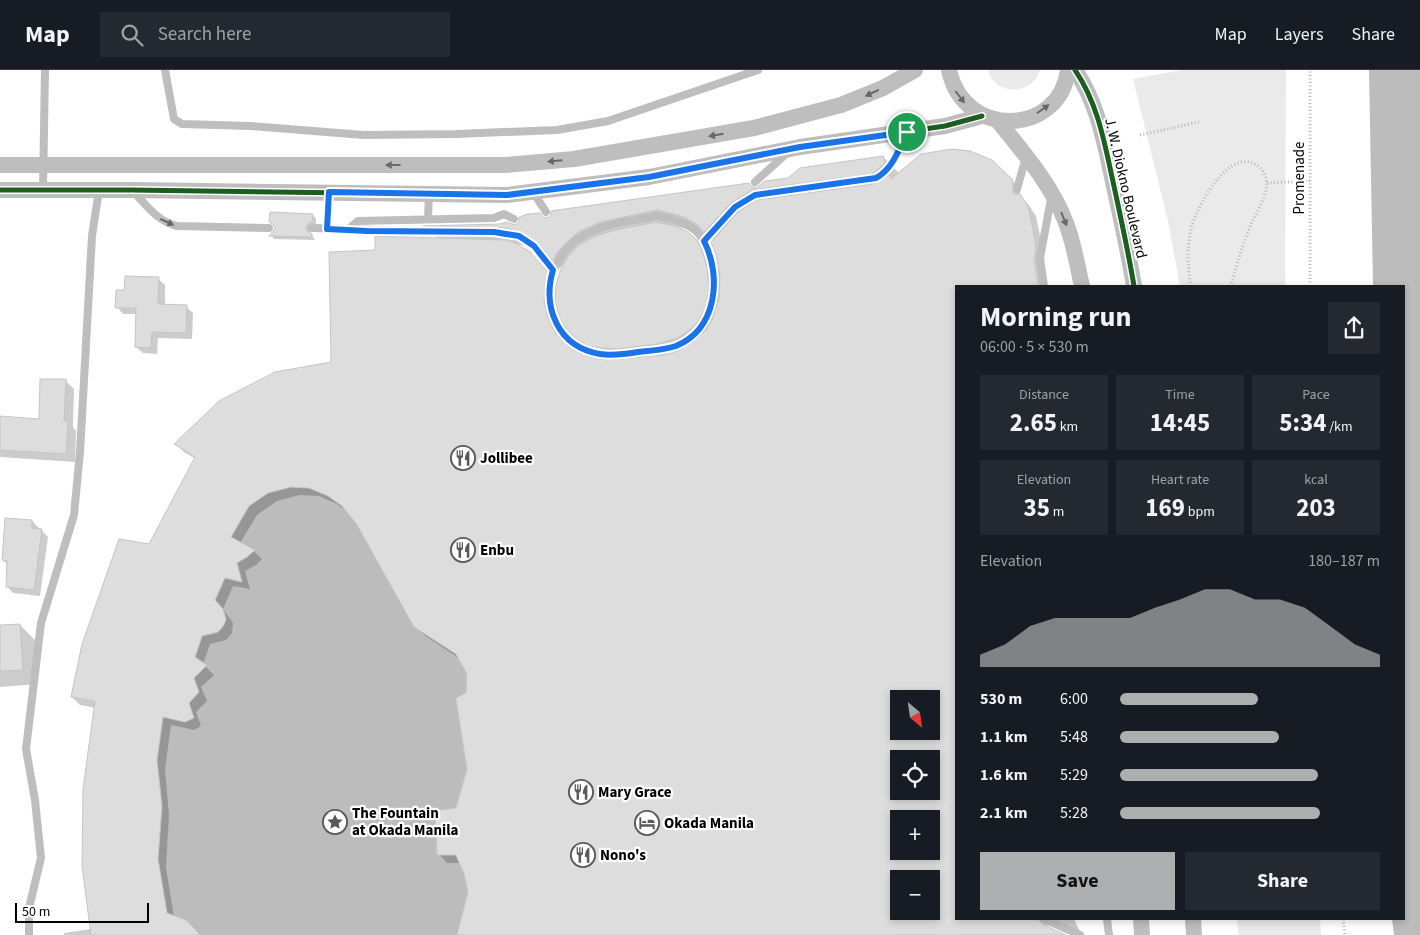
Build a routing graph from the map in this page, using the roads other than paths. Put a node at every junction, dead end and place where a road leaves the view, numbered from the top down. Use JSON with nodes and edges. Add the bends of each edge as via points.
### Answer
{"nodes":[{"id":1,"x":45,"y":70,"type":"edge"},
{"id":2,"x":165,"y":70,"type":"edge"},
{"id":3,"x":758,"y":70,"type":"edge"},
{"id":4,"x":915,"y":70,"type":"edge"},
{"id":5,"x":948,"y":70,"type":"edge"},
{"id":6,"x":1068,"y":70,"type":"edge"},
{"id":7,"x":1075,"y":70,"type":"edge"},
{"id":8,"x":982,"y":116,"type":"junction"},
{"id":9,"x":998,"y":121,"type":"junction"},
{"id":10,"x":907,"y":132,"type":"junction"},
{"id":11,"x":792,"y":148,"type":"junction"},
{"id":12,"x":1026,"y":157,"type":"junction"},
{"id":13,"x":0,"y":165,"type":"edge"},
{"id":14,"x":44,"y":165,"type":"junction"},
{"id":15,"x":755,"y":182,"type":"dead end"},
{"id":16,"x":1017,"y":189,"type":"dead end"},
{"id":17,"x":0,"y":190,"type":"edge"},
{"id":18,"x":44,"y":190,"type":"junction"},
{"id":19,"x":99,"y":190,"type":"junction"},
{"id":20,"x":131,"y":190,"type":"junction"},
{"id":21,"x":329,"y":192,"type":"junction"},
{"id":22,"x":533,"y":192,"type":"junction"},
{"id":23,"x":429,"y":193,"type":"junction"},
{"id":24,"x":1052,"y":194,"type":"junction"},
{"id":25,"x":546,"y":212,"type":"dead end"},
{"id":26,"x":428,"y":219,"type":"junction"},
{"id":27,"x":514,"y":219,"type":"dead end"},
{"id":28,"x":269,"y":228,"type":"dead end"},
{"id":29,"x":312,"y":228,"type":"dead end"},
{"id":30,"x":327,"y":229,"type":"junction"},
{"id":31,"x":347,"y":230,"type":"junction"},
{"id":32,"x":704,"y":241,"type":"junction"},
{"id":33,"x":553,"y":270,"type":"junction"},
{"id":34,"x":1044,"y":285,"type":"edge"},
{"id":35,"x":1082,"y":285,"type":"edge"},
{"id":36,"x":1134,"y":285,"type":"edge"},
{"id":37,"x":1046,"y":920,"type":"edge"},
{"id":38,"x":1108,"y":920,"type":"edge"},
{"id":39,"x":1141,"y":920,"type":"edge"},
{"id":40,"x":1193,"y":920,"type":"edge"},
{"id":41,"x":29,"y":935,"type":"edge"},
{"id":42,"x":1080,"y":935,"type":"edge"},
{"id":43,"x":1109,"y":935,"type":"edge"},
{"id":44,"x":1142,"y":935,"type":"edge"},
{"id":45,"x":1194,"y":935,"type":"edge"}],
"edges":[{"from":1,"to":14,"type":"lane"},
{"from":2,"to":3,"type":"lane","via":[[174,119],[182,124],[374,135],[557,130],[608,121]]},
{"from":4,"to":14,"type":"street","one_way":true,"via":[[841,105],[745,129],[574,159],[506,165]]},
{"from":5,"to":8,"type":"street","one_way":true,"via":[[959,96]]},
{"from":9,"to":6,"type":"street","one_way":true,"via":[[1021,120],[1052,104],[1064,85]]},
{"from":7,"to":36,"type":"street","name":"J. W. Diokno Boulevard","via":[[1094,104]]},
{"from":8,"to":9,"type":"street"},
{"from":8,"to":10,"type":"street"},
{"from":9,"to":12,"type":"street"},
{"from":10,"to":11,"type":"street"},
{"from":10,"to":32,"type":"lane","via":[[890,166],[881,175],[872,179],[755,195],[735,207]]},
{"from":11,"to":15,"type":"lane"},
{"from":11,"to":22,"type":"street","via":[[649,177]]},
{"from":12,"to":16,"type":"lane"},
{"from":12,"to":24,"type":"street"},
{"from":13,"to":14,"type":"street"},
{"from":14,"to":18,"type":"lane"},
{"from":17,"to":18,"type":"street"},
{"from":18,"to":19,"type":"street"},
{"from":19,"to":20,"type":"street"},
{"from":19,"to":41,"type":"lane","via":[[92,236],[74,515],[41,623],[26,749],[41,858],[29,908]]},
{"from":20,"to":21,"type":"street"},
{"from":20,"to":28,"type":"lane","one_way":true,"via":[[159,219],[171,225]]},
{"from":21,"to":23,"type":"street"},
{"from":21,"to":30,"type":"lane"},
{"from":22,"to":23,"type":"street","via":[[507,195]]},
{"from":22,"to":25,"type":"lane"},
{"from":23,"to":26,"type":"lane"},
{"from":24,"to":34,"type":"lane","via":[[1040,258]]},
{"from":24,"to":35,"type":"street","one_way":true,"via":[[1068,228]]},
{"from":26,"to":27,"type":"lane","via":[[494,218],[504,214]]},
{"from":26,"to":31,"type":"lane","via":[[358,221]]},
{"from":29,"to":30,"type":"lane"},
{"from":30,"to":31,"type":"lane"},
{"from":31,"to":33,"type":"lane","via":[[494,232],[519,236],[534,246]]},
{"from":32,"to":33,"type":"lane","via":[[686,224],[656,216],[589,233],[564,252]]},
{"from":32,"to":33,"type":"lane","via":[[713,271],[712,307],[695,333],[685,341],[661,350],[615,355],[587,351],[576,345],[558,328],[551,312],[549,296]]},
{"from":37,"to":42,"type":"lane"},
{"from":38,"to":43,"type":"lane"},
{"from":39,"to":44,"type":"street"},
{"from":40,"to":45,"type":"street"}]}
